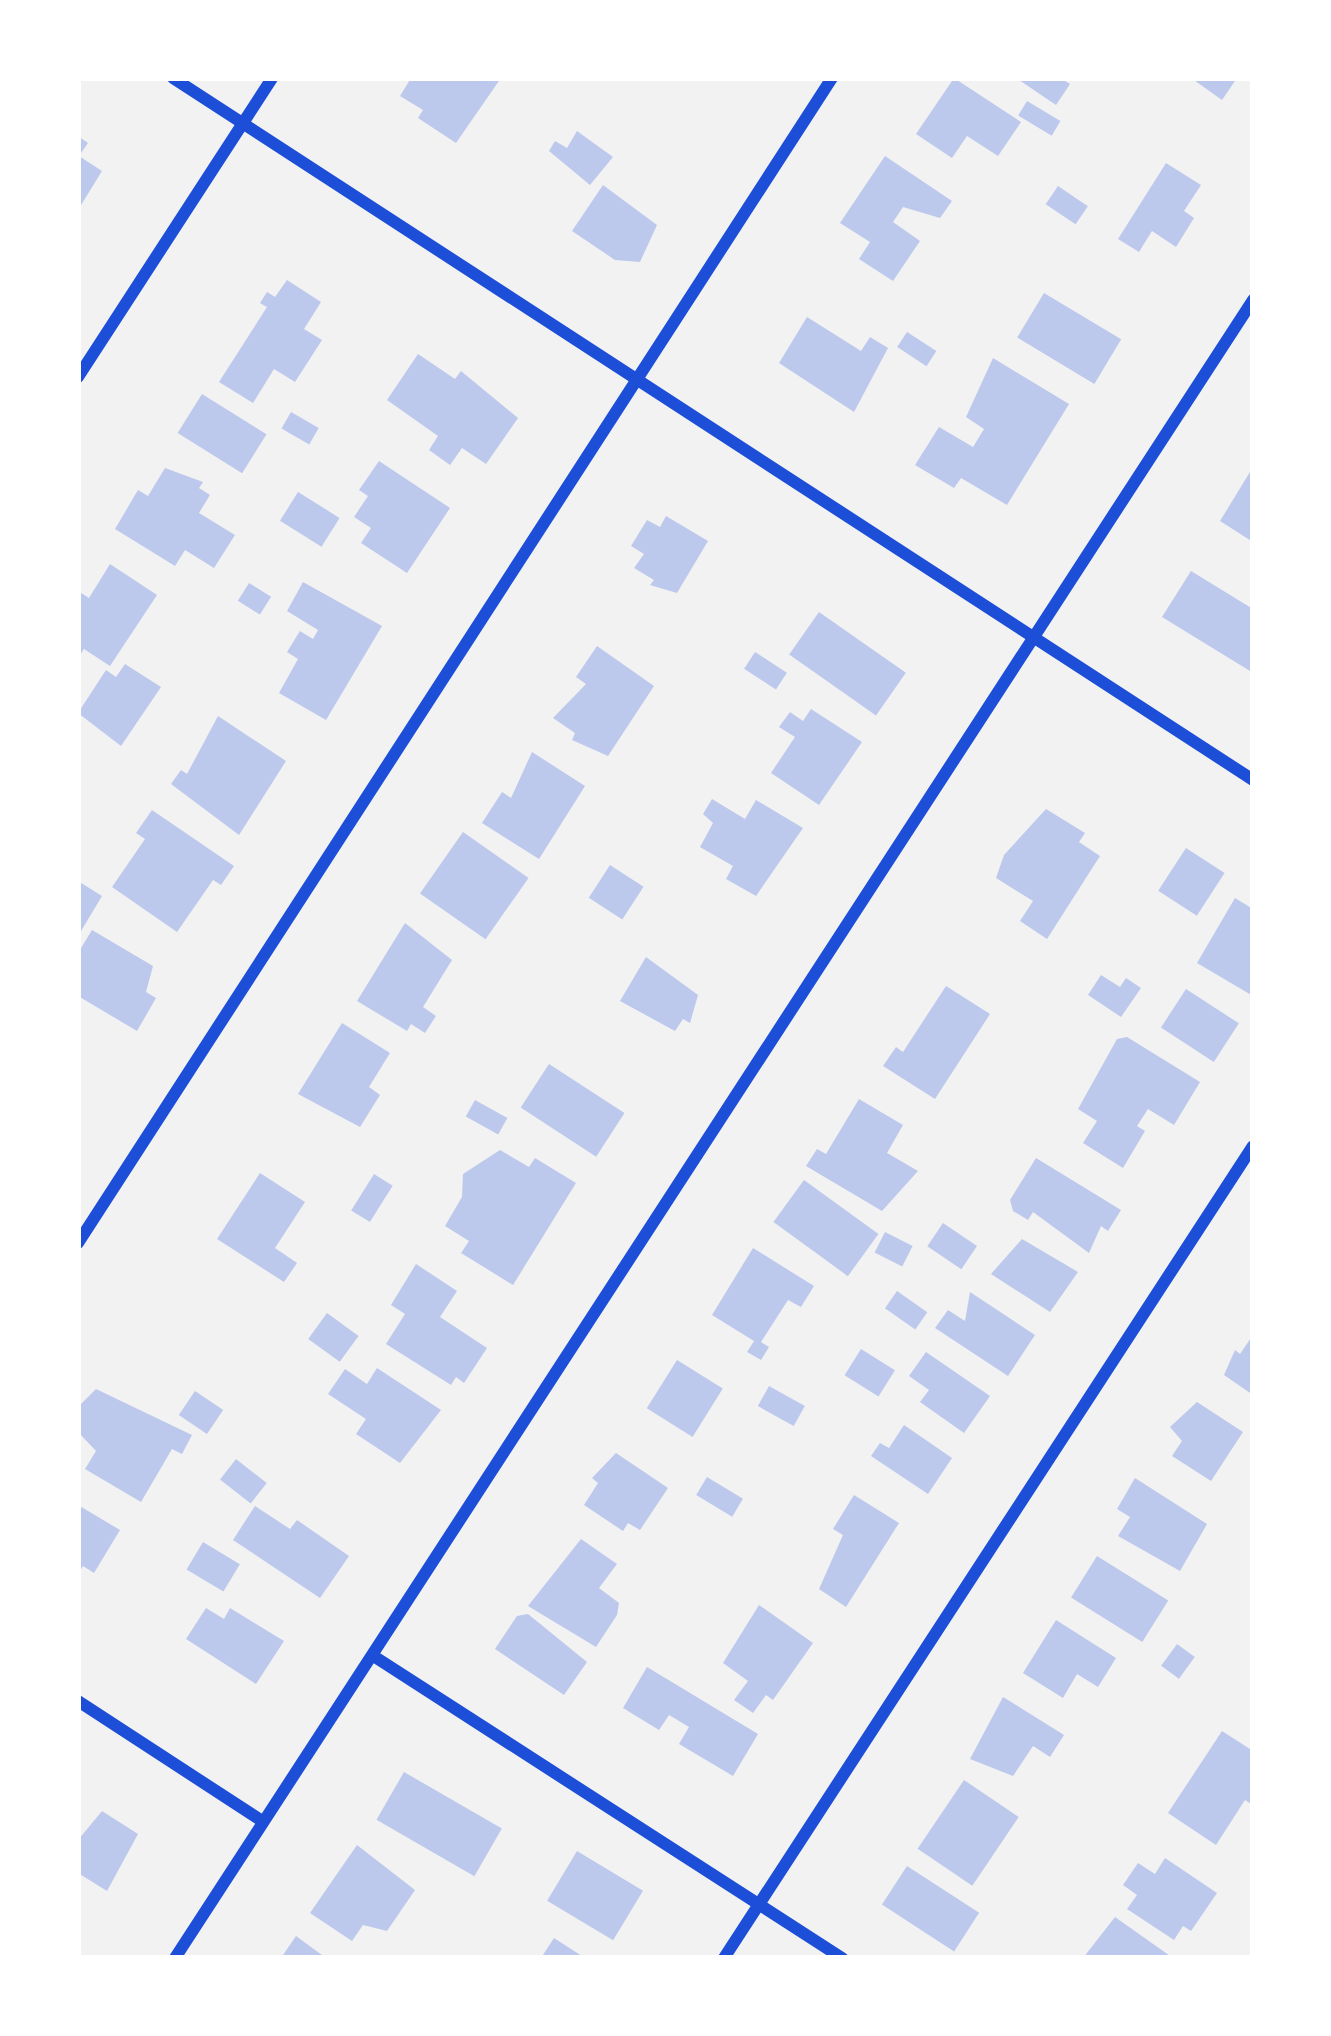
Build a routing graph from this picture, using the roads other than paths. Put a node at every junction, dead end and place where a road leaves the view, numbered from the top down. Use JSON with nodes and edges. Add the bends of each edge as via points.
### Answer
{"nodes":[{"id":1,"x":172,"y":78,"type":"edge"},
{"id":2,"x":272,"y":78,"type":"edge"},
{"id":3,"x":832,"y":78,"type":"edge"},
{"id":4,"x":243,"y":123,"type":"junction"},
{"id":5,"x":1253,"y":300,"type":"edge"},
{"id":6,"x":78,"y":377,"type":"edge"},
{"id":7,"x":638,"y":380,"type":"junction"},
{"id":8,"x":1038,"y":640,"type":"junction"},
{"id":9,"x":1253,"y":780,"type":"edge"},
{"id":10,"x":1253,"y":1145,"type":"edge"},
{"id":11,"x":78,"y":1244,"type":"edge"},
{"id":12,"x":375,"y":1657,"type":"junction"},
{"id":13,"x":78,"y":1701,"type":"edge"},
{"id":14,"x":262,"y":1822,"type":"junction"},
{"id":15,"x":758,"y":1904,"type":"junction"},
{"id":16,"x":175,"y":1958,"type":"edge"},
{"id":17,"x":724,"y":1958,"type":"edge"},
{"id":18,"x":842,"y":1958,"type":"edge"}],
"edges":[{"from":1,"to":4,"type":"street"},
{"from":2,"to":4,"type":"street"},
{"from":3,"to":7,"type":"street"},
{"from":4,"to":6,"type":"street"},
{"from":4,"to":7,"type":"street"},
{"from":5,"to":8,"type":"street"},
{"from":7,"to":8,"type":"street"},
{"from":7,"to":11,"type":"street"},
{"from":8,"to":9,"type":"street"},
{"from":8,"to":12,"type":"street"},
{"from":10,"to":15,"type":"street"},
{"from":12,"to":14,"type":"street"},
{"from":12,"to":15,"type":"street"},
{"from":13,"to":14,"type":"street"},
{"from":14,"to":16,"type":"street"},
{"from":15,"to":17,"type":"street"},
{"from":15,"to":18,"type":"street"}]}
